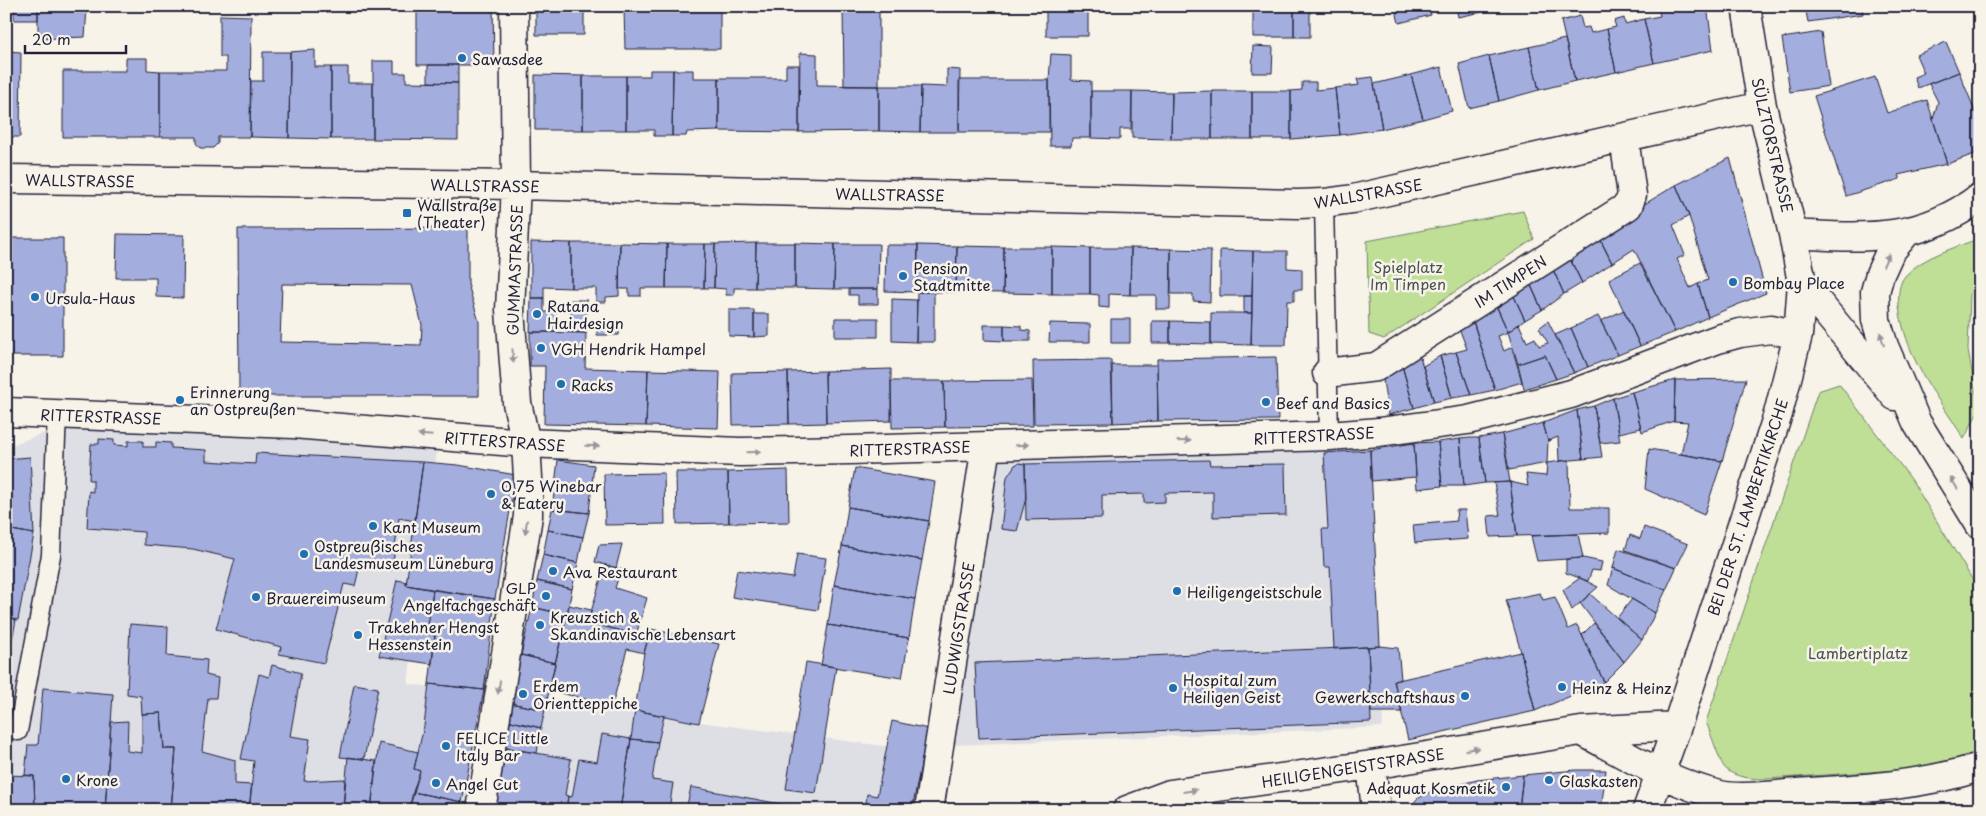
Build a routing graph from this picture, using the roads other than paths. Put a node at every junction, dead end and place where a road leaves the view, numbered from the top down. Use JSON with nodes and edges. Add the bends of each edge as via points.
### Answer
{"nodes":[{"id":1,"x":514,"y":6,"type":"edge"},
{"id":2,"x":1746,"y":6,"type":"edge"},
{"id":3,"x":1762,"y":106,"type":"junction"},
{"id":4,"x":1624,"y":138,"type":"junction"},
{"id":5,"x":6,"y":179,"type":"edge"},
{"id":6,"x":516,"y":185,"type":"junction"},
{"id":7,"x":1980,"y":197,"type":"edge"},
{"id":8,"x":1324,"y":204,"type":"junction"},
{"id":9,"x":1906,"y":233,"type":"junction"},
{"id":10,"x":1793,"y":234,"type":"junction"},
{"id":11,"x":1802,"y":284,"type":"junction"},
{"id":12,"x":1798,"y":335,"type":"junction"},
{"id":13,"x":1327,"y":373,"type":"junction"},
{"id":14,"x":6,"y":412,"type":"edge"},
{"id":15,"x":57,"y":414,"type":"junction"},
{"id":16,"x":1917,"y":423,"type":"junction"},
{"id":17,"x":1329,"y":436,"type":"junction"},
{"id":18,"x":526,"y":443,"type":"junction"},
{"id":19,"x":986,"y":446,"type":"junction"},
{"id":20,"x":1980,"y":525,"type":"edge"},
{"id":21,"x":1677,"y":726,"type":"junction"},
{"id":22,"x":18,"y":731,"type":"dead end"},
{"id":23,"x":1581,"y":731,"type":"junction"},
{"id":24,"x":1371,"y":765,"type":"junction"},
{"id":25,"x":1980,"y":766,"type":"edge"},
{"id":26,"x":1661,"y":773,"type":"junction"},
{"id":27,"x":480,"y":810,"type":"edge"},
{"id":28,"x":929,"y":810,"type":"edge"},
{"id":29,"x":1127,"y":810,"type":"edge"},
{"id":30,"x":1376,"y":810,"type":"edge"},
{"id":31,"x":1647,"y":810,"type":"edge"}],
"edges":[{"from":1,"to":6,"type":"street","name":"GUMMASTRASSE"},
{"from":2,"to":3,"type":"street","name":"SÜLZTORSTRASSE"},
{"from":3,"to":4,"type":"street","name":"WALLSTRASSE"},
{"from":3,"to":10,"type":"street","name":"SÜLZTORSTRASSE"},
{"from":4,"to":8,"type":"street","name":"WALLSTRASSE"},
{"from":4,"to":13,"type":"street","name":"IM TIMPEN","via":[[1632,195],[1628,206],[1376,367]]},
{"from":5,"to":6,"type":"street","name":"WALLSTRASSE"},
{"from":6,"to":8,"type":"street","name":"WALLSTRASSE"},
{"from":6,"to":18,"type":"street","name":"GUMMASTRASSE","one_way":true,"via":[[510,310],[517,403]]},
{"from":7,"to":9,"type":"street","via":[[1934,224]]},
{"from":8,"to":13,"type":"lane"},
{"from":9,"to":10,"type":"street","via":[[1870,237]]},
{"from":16,"to":9,"type":"street","one_way":true,"via":[[1876,320],[1875,292],[1880,274],[1890,252]]},
{"from":10,"to":11,"type":"street","name":"SÜLZTORSTRASSE"},
{"from":11,"to":12,"type":"street","name":"BEI DER ST. LAMBERTIKIRCHE"},
{"from":11,"to":16,"type":"street"},
{"from":12,"to":17,"type":"street","name":"RITTERSTRASSE","via":[[1771,330],[1740,333],[1570,394],[1468,420]]},
{"from":12,"to":21,"type":"street","name":"BEI DER ST. LAMBERTIKIRCHE","via":[[1778,414]]},
{"from":13,"to":17,"type":"lane"},
{"from":14,"to":15,"type":"street","name":"RITTERSTRASSE"},
{"from":18,"to":15,"type":"street","name":"RITTERSTRASSE","one_way":true,"via":[[293,424]]},
{"from":15,"to":22,"type":"lane","via":[[51,555]]},
{"from":20,"to":16,"type":"street","one_way":true},
{"from":19,"to":17,"type":"street","name":"RITTERSTRASSE","one_way":true},
{"from":18,"to":19,"type":"street","name":"RITTERSTRASSE","one_way":true,"via":[[740,452]]},
{"from":18,"to":27,"type":"street","name":"GUMMASTRASSE","one_way":true,"via":[[528,516]]},
{"from":19,"to":28,"type":"street","name":"LUDWIGSTRASSE"},
{"from":21,"to":23,"type":"street","name":"HEILIGENGEISTSTRASSE"},
{"from":21,"to":26,"type":"street","name":"BEI DER ST. LAMBERTIKIRCHE"},
{"from":24,"to":23,"type":"street","name":"HEILIGENGEISTSTRASSE","one_way":true},
{"from":23,"to":26,"type":"street"},
{"from":29,"to":24,"type":"street","name":"HEILIGENGEISTSTRASSE","one_way":true,"via":[[1170,794]]},
{"from":24,"to":30,"type":"street"},
{"from":25,"to":26,"type":"street","via":[[1953,776],[1893,786],[1760,796],[1722,796]]},
{"from":26,"to":31,"type":"street","name":"BEI DER ST. LAMBERTIKIRCHE"}]}
